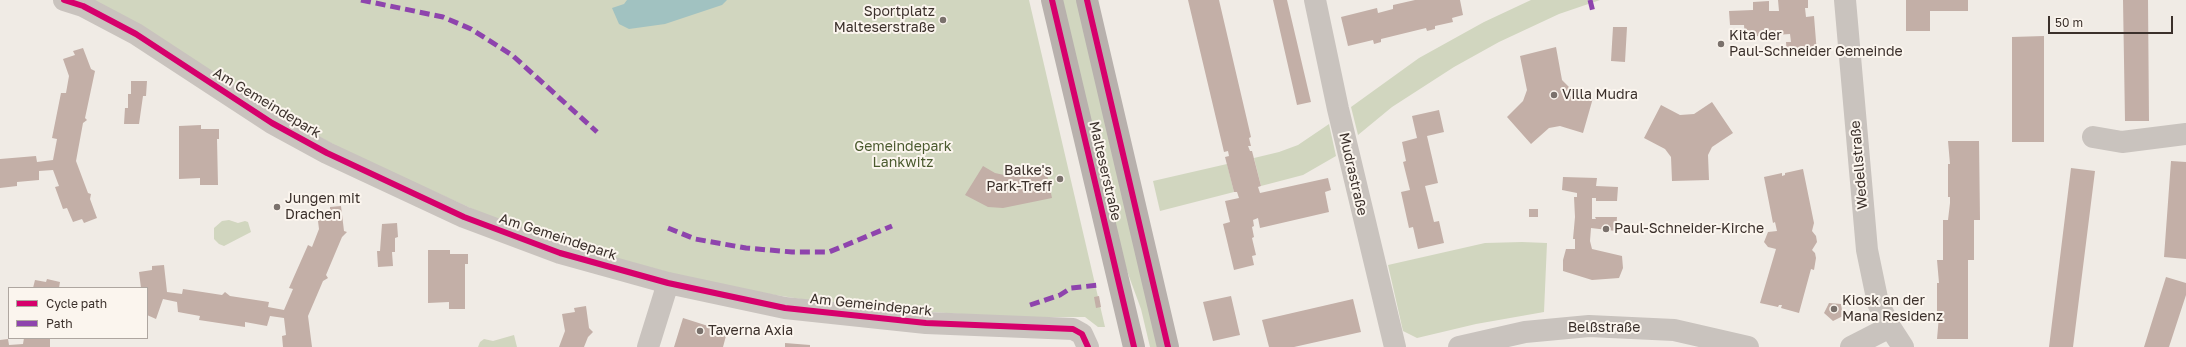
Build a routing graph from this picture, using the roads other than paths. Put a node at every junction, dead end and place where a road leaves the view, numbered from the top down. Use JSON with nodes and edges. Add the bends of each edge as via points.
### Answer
{"nodes":[{"id":1,"x":64,"y":0,"type":"edge"},
{"id":2,"x":1052,"y":0,"type":"edge"},
{"id":3,"x":1087,"y":0,"type":"edge"},
{"id":4,"x":1315,"y":0,"type":"edge"},
{"id":5,"x":1845,"y":0,"type":"edge"},
{"id":6,"x":2186,"y":134,"type":"edge"},
{"id":7,"x":2093,"y":137,"type":"dead end"},
{"id":8,"x":668,"y":283,"type":"junction"},
{"id":9,"x":1890,"y":327,"type":"junction"},
{"id":10,"x":648,"y":347,"type":"edge"},
{"id":11,"x":1088,"y":347,"type":"edge"},
{"id":12,"x":1134,"y":347,"type":"edge"},
{"id":13,"x":1168,"y":347,"type":"edge"},
{"id":14,"x":1395,"y":347,"type":"edge"},
{"id":15,"x":1459,"y":347,"type":"edge"},
{"id":16,"x":1748,"y":347,"type":"edge"},
{"id":17,"x":1851,"y":347,"type":"edge"},
{"id":18,"x":1903,"y":347,"type":"edge"}],
"edges":[{"from":1,"to":8,"type":"street","name":"Am Gemeindepark","via":[[83,6],[136,34],[272,123],[409,193],[464,217],[553,250]]},
{"from":2,"to":12,"type":"main road","name":"Malteserstraße"},
{"from":3,"to":13,"type":"main road","name":"Malteserstraße"},
{"from":4,"to":14,"type":"street","name":"Mudrastraße","via":[[1338,109]]},
{"from":5,"to":9,"type":"street","name":"Wedellstraße","via":[[1867,250],[1878,303]]},
{"from":6,"to":7,"type":"street","via":[[2122,142]]},
{"from":8,"to":10,"type":"street"},
{"from":8,"to":11,"type":"street","name":"Am Gemeindepark","via":[[746,300],[827,313],[968,326],[1073,330],[1082,334]]},
{"from":9,"to":17,"type":"street"},
{"from":9,"to":18,"type":"street"},
{"from":15,"to":16,"type":"street","name":"Belßstraße","via":[[1525,332],[1589,326],[1674,330]]}]}
